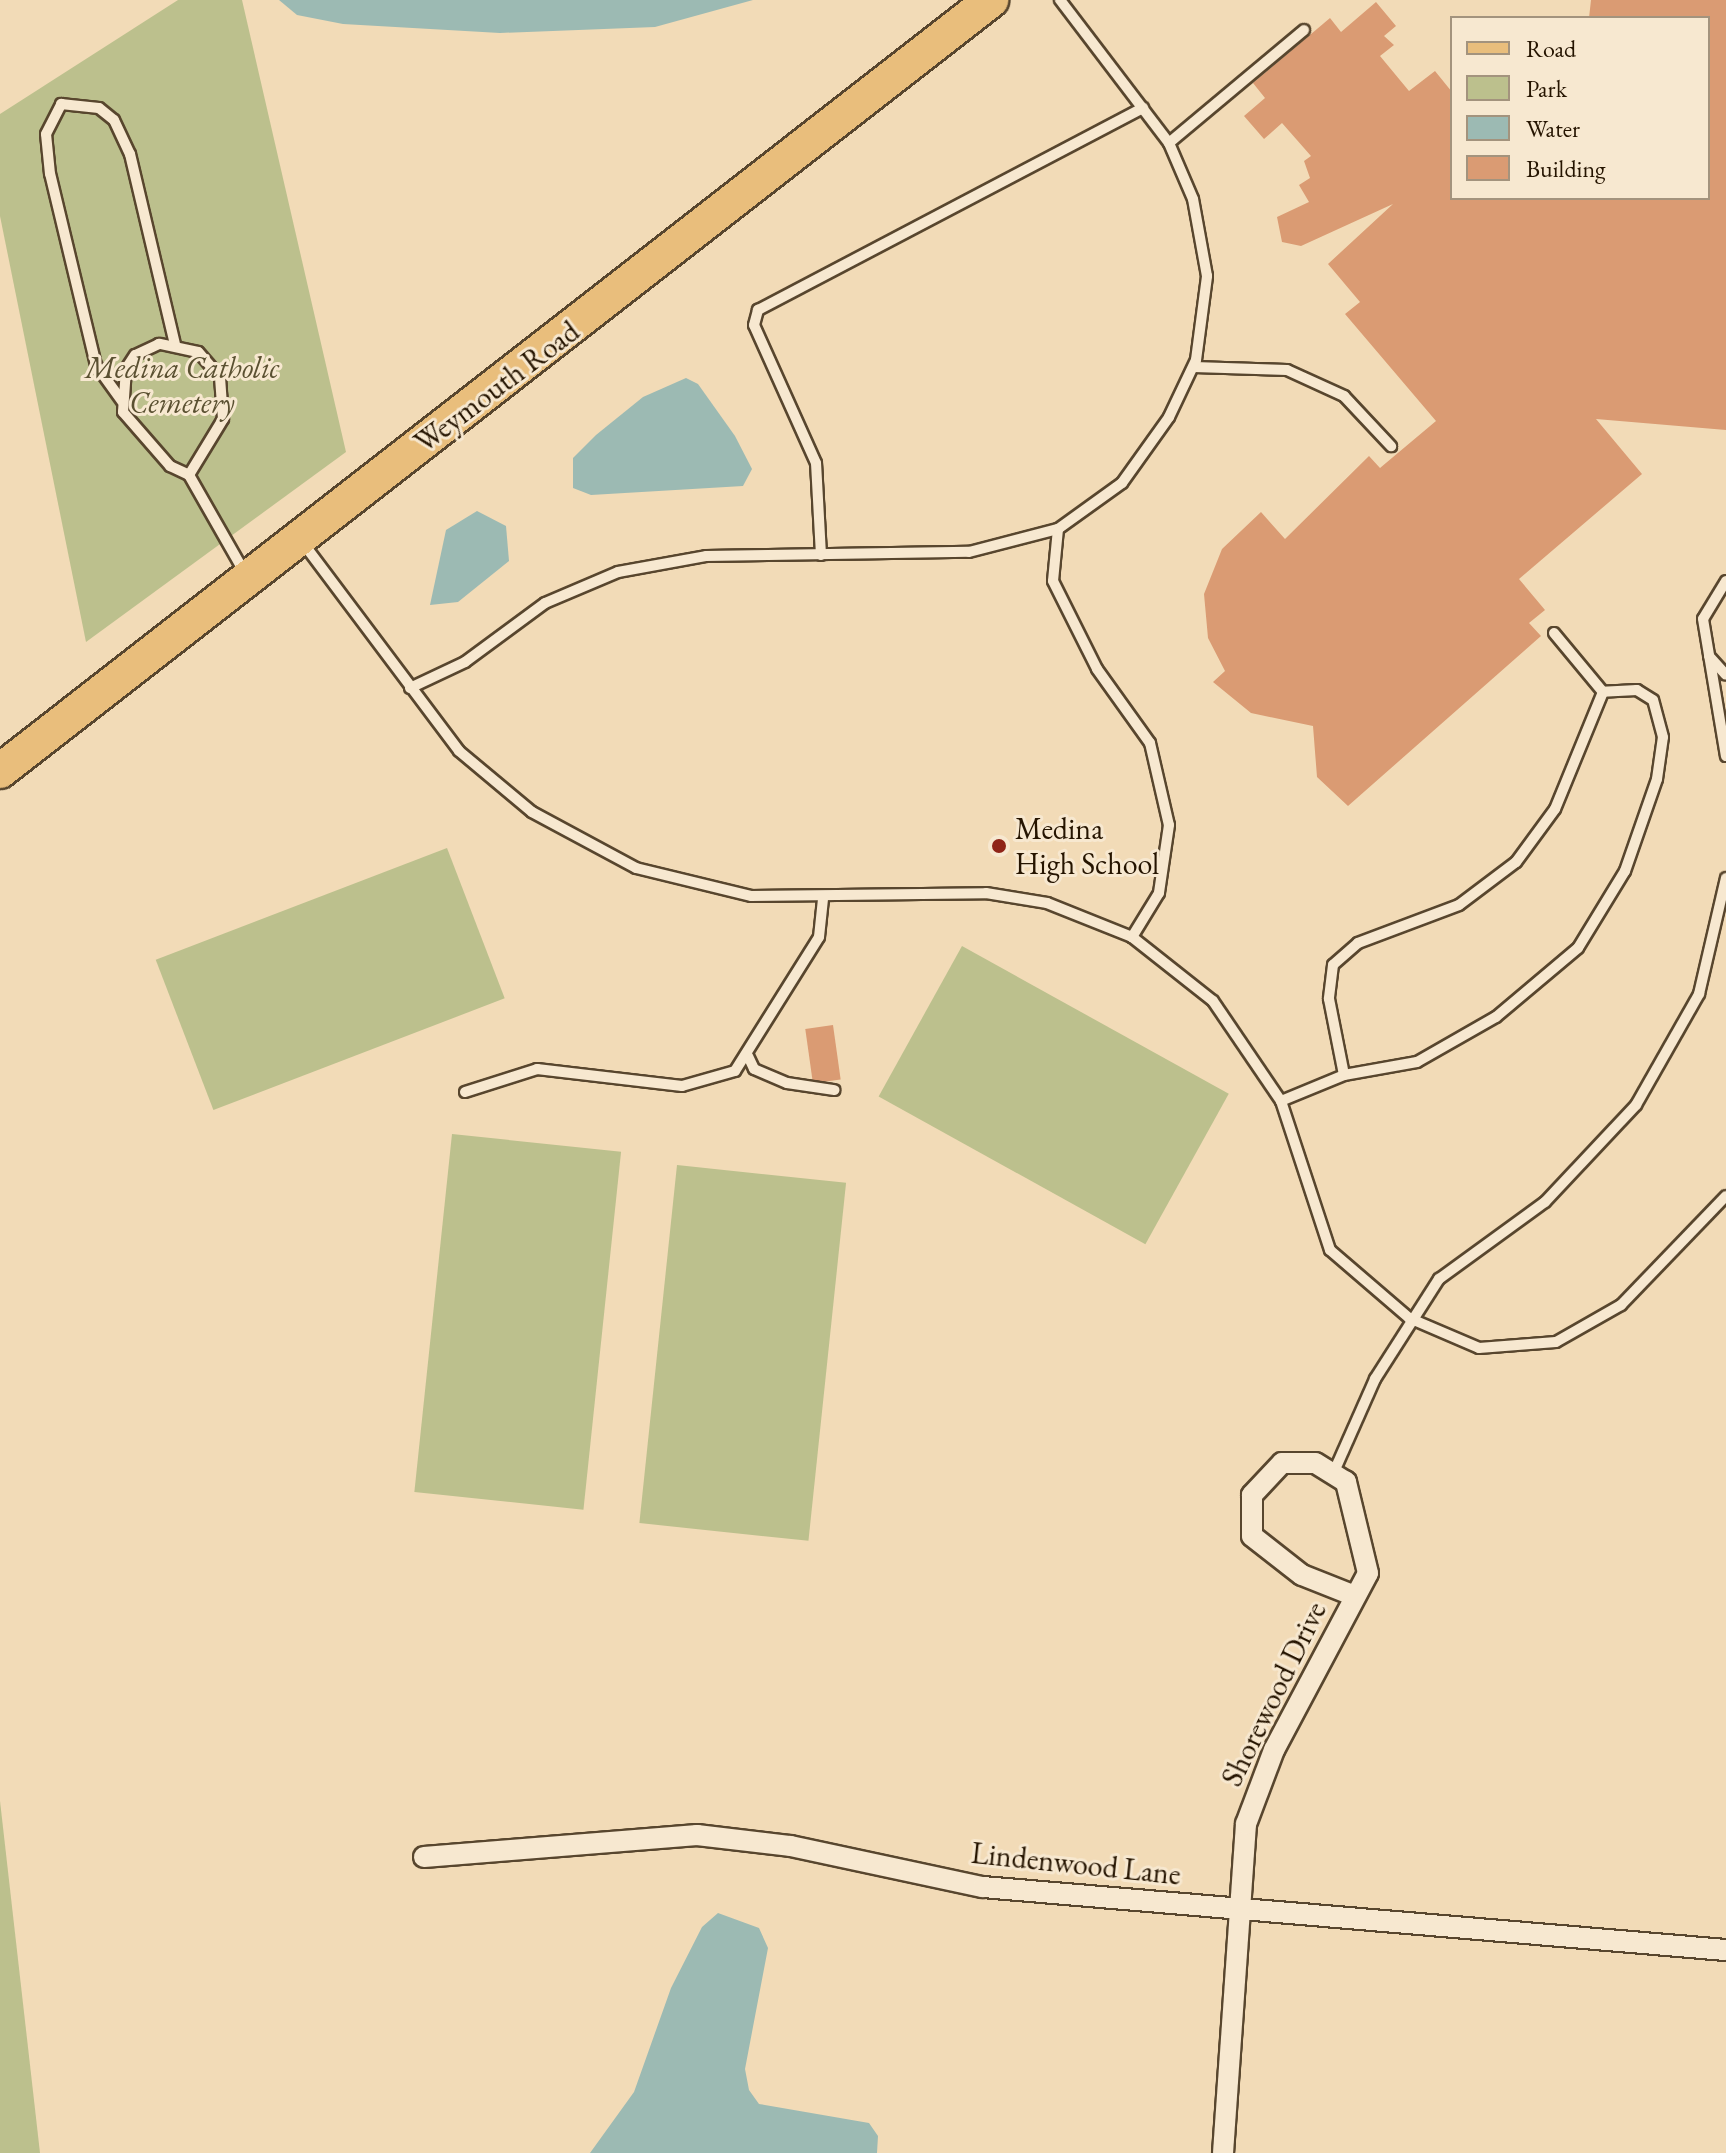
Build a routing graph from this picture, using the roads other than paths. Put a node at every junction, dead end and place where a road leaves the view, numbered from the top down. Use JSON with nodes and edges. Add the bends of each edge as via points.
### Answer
{"nodes":[{"id":1,"x":991,"y":0,"type":"edge"},
{"id":2,"x":1060,"y":0,"type":"edge"},
{"id":3,"x":1304,"y":30,"type":"dead end"},
{"id":4,"x":1143,"y":108,"type":"junction"},
{"id":5,"x":1169,"y":143,"type":"junction"},
{"id":6,"x":175,"y":344,"type":"junction"},
{"id":7,"x":1194,"y":367,"type":"junction"},
{"id":8,"x":122,"y":401,"type":"junction"},
{"id":9,"x":1391,"y":446,"type":"dead end"},
{"id":10,"x":189,"y":475,"type":"junction"},
{"id":11,"x":1058,"y":529,"type":"junction"},
{"id":12,"x":299,"y":538,"type":"junction"},
{"id":13,"x":821,"y":555,"type":"junction"},
{"id":14,"x":248,"y":578,"type":"junction"},
{"id":15,"x":1726,"y":581,"type":"edge"},
{"id":16,"x":1554,"y":633,"type":"dead end"},
{"id":17,"x":1703,"y":639,"type":"junction"},
{"id":18,"x":1726,"y":675,"type":"edge"},
{"id":19,"x":410,"y":688,"type":"junction"},
{"id":20,"x":1603,"y":692,"type":"junction"},
{"id":21,"x":1726,"y":756,"type":"edge"},
{"id":22,"x":0,"y":771,"type":"edge"},
{"id":23,"x":1726,"y":878,"type":"edge"},
{"id":24,"x":823,"y":898,"type":"junction"},
{"id":25,"x":1132,"y":937,"type":"junction"},
{"id":26,"x":748,"y":1056,"type":"junction"},
{"id":27,"x":1344,"y":1075,"type":"junction"},
{"id":28,"x":834,"y":1090,"type":"dead end"},
{"id":29,"x":465,"y":1092,"type":"dead end"},
{"id":30,"x":1281,"y":1101,"type":"junction"},
{"id":31,"x":1726,"y":1196,"type":"edge"},
{"id":32,"x":1409,"y":1318,"type":"junction"},
{"id":33,"x":1333,"y":1474,"type":"junction"},
{"id":34,"x":1355,"y":1596,"type":"junction"},
{"id":35,"x":424,"y":1857,"type":"dead end"},
{"id":36,"x":1235,"y":1909,"type":"junction"},
{"id":37,"x":1726,"y":1950,"type":"edge"},
{"id":38,"x":1223,"y":2153,"type":"edge"}],
"edges":[{"from":1,"to":12,"type":"main road","name":"Weymouth Road","via":[[781,170]]},
{"from":2,"to":4,"type":"lane"},
{"from":3,"to":5,"type":"lane"},
{"from":4,"to":5,"type":"lane"},
{"from":4,"to":13,"type":"lane","via":[[758,310],[754,325],[816,463]]},
{"from":5,"to":7,"type":"lane","via":[[1204,245],[1205,324]]},
{"from":6,"to":8,"type":"lane","via":[[135,355]]},
{"from":6,"to":8,"type":"lane","via":[[130,154],[114,120],[99,108],[61,104],[46,134],[50,174],[96,365]]},
{"from":6,"to":10,"type":"lane","via":[[210,362],[225,398],[211,445]]},
{"from":7,"to":9,"type":"lane","via":[[1287,370],[1344,396]]},
{"from":7,"to":11,"type":"lane","via":[[1169,417],[1122,483]]},
{"from":8,"to":10,"type":"lane","via":[[143,440]]},
{"from":10,"to":14,"type":"lane"},
{"from":11,"to":13,"type":"lane","via":[[969,552]]},
{"from":11,"to":25,"type":"lane","via":[[1053,581],[1097,669],[1150,743],[1169,825],[1159,893]]},
{"from":12,"to":14,"type":"main road","name":"Weymouth Road"},
{"from":12,"to":19,"type":"lane"},
{"from":13,"to":19,"type":"lane","via":[[706,556],[618,572],[545,603],[465,662]]},
{"from":14,"to":22,"type":"main road","name":"Weymouth Road"},
{"from":15,"to":17,"type":"lane","via":[[1709,600]]},
{"from":16,"to":20,"type":"lane"},
{"from":17,"to":18,"type":"lane"},
{"from":17,"to":21,"type":"lane"},
{"from":19,"to":24,"type":"lane","via":[[459,751],[532,812],[636,868],[751,896]]},
{"from":20,"to":27,"type":"lane","via":[[1555,809],[1516,862],[1459,905],[1358,943],[1333,965],[1329,999]]},
{"from":20,"to":27,"type":"lane","via":[[1637,690],[1653,700],[1663,737],[1625,871],[1578,948],[1496,1017],[1417,1062]]},
{"from":23,"to":32,"type":"lane","via":[[1699,994],[1636,1105],[1592,1157],[1439,1279]]},
{"from":24,"to":25,"type":"lane","via":[[986,893],[1047,903]]},
{"from":24,"to":26,"type":"lane","via":[[819,937]]},
{"from":25,"to":30,"type":"lane","via":[[1213,1001]]},
{"from":26,"to":28,"type":"lane","via":[[754,1069],[787,1083]]},
{"from":26,"to":29,"type":"lane","via":[[735,1071],[690,1085],[537,1069]]},
{"from":27,"to":30,"type":"lane"},
{"from":30,"to":32,"type":"lane","via":[[1330,1250]]},
{"from":31,"to":32,"type":"lane","via":[[1621,1305],[1556,1342],[1479,1348]]},
{"from":32,"to":33,"type":"lane"},
{"from":33,"to":34,"type":"street","name":"Shorewood Drive","via":[[1346,1482],[1368,1573]]},
{"from":33,"to":34,"type":"street","name":"Shorewood Drive","via":[[1315,1463],[1282,1463],[1264,1475],[1248,1514],[1252,1536],[1276,1559]]},
{"from":34,"to":36,"type":"street","name":"Shorewood Drive","via":[[1258,1786]]},
{"from":35,"to":36,"type":"street","name":"Lindenwood Lane","via":[[710,1835],[983,1887]]},
{"from":36,"to":37,"type":"street","name":"Lindenwood Lane"},
{"from":36,"to":38,"type":"street","name":"Shorewood Drive"}]}
